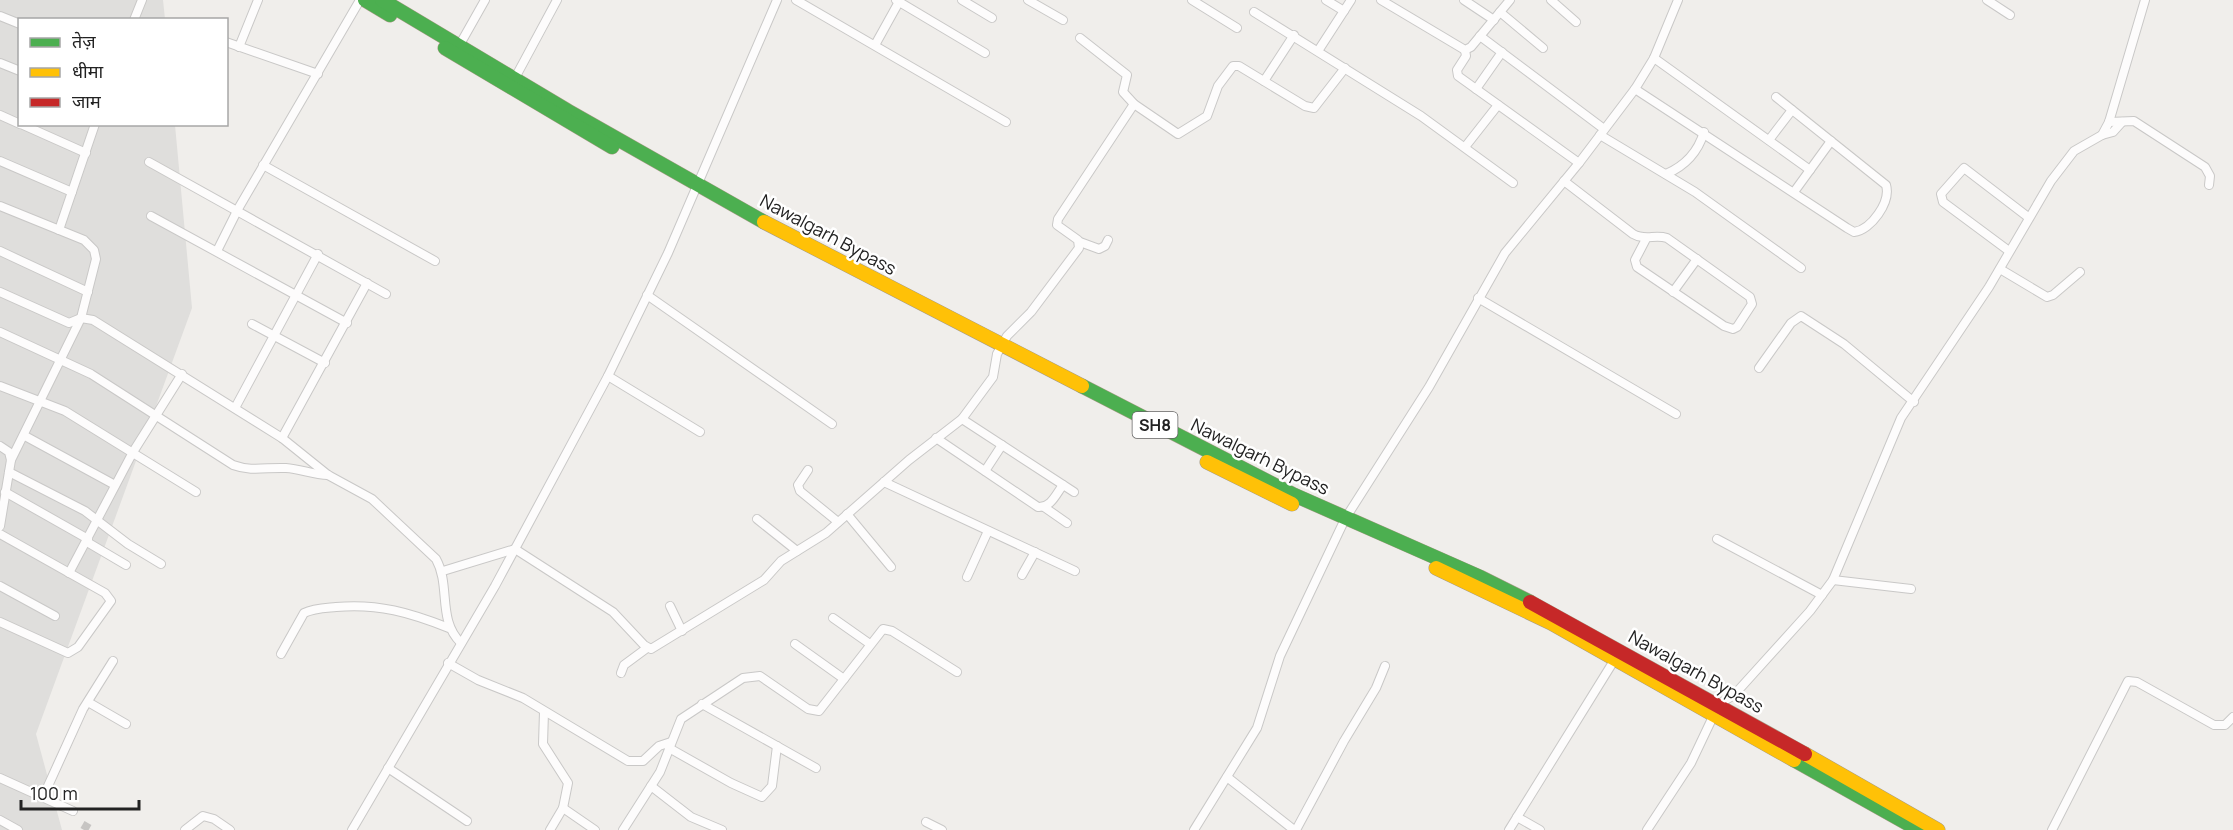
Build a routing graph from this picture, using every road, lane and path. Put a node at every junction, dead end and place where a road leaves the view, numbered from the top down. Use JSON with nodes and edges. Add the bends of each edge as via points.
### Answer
{"nodes":[{"id":1,"x":142,"y":0,"type":"edge"},
{"id":2,"x":258,"y":0,"type":"edge"},
{"id":3,"x":360,"y":0,"type":"edge"},
{"id":4,"x":364,"y":0,"type":"edge"},
{"id":5,"x":485,"y":0,"type":"edge"},
{"id":6,"x":557,"y":0,"type":"edge"},
{"id":7,"x":777,"y":0,"type":"edge"},
{"id":8,"x":795,"y":0,"type":"edge"},
{"id":9,"x":962,"y":0,"type":"edge"},
{"id":10,"x":1028,"y":0,"type":"edge"},
{"id":11,"x":1192,"y":0,"type":"edge"},
{"id":12,"x":1326,"y":0,"type":"edge"},
{"id":13,"x":1351,"y":0,"type":"edge"},
{"id":14,"x":1381,"y":0,"type":"edge"},
{"id":15,"x":1464,"y":0,"type":"edge"},
{"id":16,"x":1510,"y":0,"type":"edge"},
{"id":17,"x":1551,"y":0,"type":"edge"},
{"id":18,"x":1678,"y":0,"type":"edge"},
{"id":19,"x":1987,"y":0,"type":"edge"},
{"id":20,"x":2145,"y":0,"type":"edge"},
{"id":21,"x":388,"y":1,"type":"edge"},
{"id":22,"x":898,"y":1,"type":"edge"},
{"id":23,"x":1344,"y":11,"type":"junction"},
{"id":24,"x":1254,"y":12,"type":"dead end"},
{"id":25,"x":2010,"y":15,"type":"dead end"},
{"id":26,"x":0,"y":16,"type":"edge"},
{"id":27,"x":1497,"y":16,"type":"junction"},
{"id":28,"x":135,"y":18,"type":"edge"},
{"id":29,"x":992,"y":18,"type":"dead end"},
{"id":30,"x":1063,"y":20,"type":"dead end"},
{"id":31,"x":1576,"y":21,"type":"dead end"},
{"id":32,"x":18,"y":23,"type":"edge"},
{"id":33,"x":1237,"y":28,"type":"dead end"},
{"id":34,"x":1294,"y":35,"type":"junction"},
{"id":35,"x":1480,"y":36,"type":"junction"},
{"id":36,"x":1080,"y":38,"type":"dead end"},
{"id":37,"x":228,"y":43,"type":"edge"},
{"id":38,"x":875,"y":45,"type":"junction"},
{"id":39,"x":459,"y":46,"type":"junction"},
{"id":40,"x":239,"y":47,"type":"junction"},
{"id":41,"x":1543,"y":48,"type":"dead end"},
{"id":42,"x":1465,"y":50,"type":"junction"},
{"id":43,"x":1318,"y":51,"type":"junction"},
{"id":44,"x":1502,"y":52,"type":"junction"},
{"id":45,"x":985,"y":53,"type":"dead end"},
{"id":46,"x":1654,"y":58,"type":"junction"},
{"id":47,"x":0,"y":63,"type":"edge"},
{"id":48,"x":1345,"y":68,"type":"junction"},
{"id":49,"x":18,"y":70,"type":"edge"},
{"id":50,"x":318,"y":74,"type":"junction"},
{"id":51,"x":514,"y":78,"type":"junction"},
{"id":52,"x":1264,"y":81,"type":"junction"},
{"id":53,"x":1476,"y":88,"type":"junction"},
{"id":54,"x":1635,"y":89,"type":"junction"},
{"id":55,"x":1776,"y":97,"type":"dead end"},
{"id":56,"x":1134,"y":104,"type":"junction"},
{"id":57,"x":1498,"y":105,"type":"junction"},
{"id":58,"x":1792,"y":110,"type":"junction"},
{"id":59,"x":0,"y":115,"type":"edge"},
{"id":60,"x":1006,"y":122,"type":"dead end"},
{"id":61,"x":2109,"y":122,"type":"junction"},
{"id":62,"x":2122,"y":122,"type":"junction"},
{"id":63,"x":18,"y":123,"type":"edge"},
{"id":64,"x":25,"y":126,"type":"edge"},
{"id":65,"x":94,"y":126,"type":"edge"},
{"id":66,"x":1602,"y":132,"type":"junction"},
{"id":67,"x":1704,"y":132,"type":"junction"},
{"id":68,"x":2102,"y":135,"type":"junction"},
{"id":69,"x":1769,"y":140,"type":"junction"},
{"id":70,"x":1831,"y":141,"type":"junction"},
{"id":71,"x":1465,"y":147,"type":"junction"},
{"id":72,"x":86,"y":153,"type":"junction"},
{"id":73,"x":0,"y":161,"type":"edge"},
{"id":74,"x":149,"y":162,"type":"dead end"},
{"id":75,"x":1579,"y":163,"type":"junction"},
{"id":76,"x":263,"y":165,"type":"junction"},
{"id":77,"x":1810,"y":170,"type":"junction"},
{"id":78,"x":1666,"y":174,"type":"junction"},
{"id":79,"x":1564,"y":181,"type":"junction"},
{"id":80,"x":1513,"y":183,"type":"dead end"},
{"id":81,"x":2209,"y":185,"type":"dead end"},
{"id":82,"x":695,"y":189,"type":"junction"},
{"id":83,"x":72,"y":192,"type":"junction"},
{"id":84,"x":1794,"y":192,"type":"junction"},
{"id":85,"x":0,"y":206,"type":"edge"},
{"id":86,"x":238,"y":209,"type":"junction"},
{"id":87,"x":152,"y":216,"type":"dead end"},
{"id":88,"x":2028,"y":217,"type":"junction"},
{"id":89,"x":59,"y":230,"type":"junction"},
{"id":90,"x":1646,"y":239,"type":"junction"},
{"id":91,"x":1108,"y":240,"type":"dead end"},
{"id":92,"x":1080,"y":242,"type":"junction"},
{"id":93,"x":0,"y":251,"type":"edge"},
{"id":94,"x":217,"y":251,"type":"junction"},
{"id":95,"x":2009,"y":251,"type":"junction"},
{"id":96,"x":318,"y":254,"type":"junction"},
{"id":97,"x":1697,"y":259,"type":"junction"},
{"id":98,"x":435,"y":261,"type":"dead end"},
{"id":99,"x":1801,"y":268,"type":"dead end"},
{"id":100,"x":2000,"y":269,"type":"junction"},
{"id":101,"x":2080,"y":272,"type":"dead end"},
{"id":102,"x":367,"y":283,"type":"junction"},
{"id":103,"x":0,"y":292,"type":"edge"},
{"id":104,"x":88,"y":292,"type":"junction"},
{"id":105,"x":1673,"y":292,"type":"junction"},
{"id":106,"x":386,"y":294,"type":"dead end"},
{"id":107,"x":297,"y":295,"type":"junction"},
{"id":108,"x":648,"y":296,"type":"junction"},
{"id":109,"x":1478,"y":298,"type":"junction"},
{"id":110,"x":81,"y":318,"type":"junction"},
{"id":111,"x":347,"y":323,"type":"junction"},
{"id":112,"x":252,"y":324,"type":"dead end"},
{"id":113,"x":0,"y":332,"type":"edge"},
{"id":114,"x":275,"y":336,"type":"junction"},
{"id":115,"x":999,"y":350,"type":"junction"},
{"id":116,"x":62,"y":359,"type":"junction"},
{"id":117,"x":325,"y":363,"type":"junction"},
{"id":118,"x":1759,"y":368,"type":"dead end"},
{"id":119,"x":182,"y":374,"type":"junction"},
{"id":120,"x":608,"y":376,"type":"junction"},
{"id":121,"x":0,"y":386,"type":"edge"},
{"id":122,"x":42,"y":402,"type":"junction"},
{"id":123,"x":1914,"y":402,"type":"junction"},
{"id":124,"x":235,"y":408,"type":"junction"},
{"id":125,"x":1676,"y":414,"type":"dead end"},
{"id":126,"x":156,"y":415,"type":"junction"},
{"id":127,"x":962,"y":418,"type":"junction"},
{"id":128,"x":832,"y":424,"type":"dead end"},
{"id":129,"x":700,"y":432,"type":"dead end"},
{"id":130,"x":25,"y":435,"type":"junction"},
{"id":131,"x":282,"y":438,"type":"junction"},
{"id":132,"x":936,"y":438,"type":"junction"},
{"id":133,"x":1002,"y":445,"type":"junction"},
{"id":134,"x":0,"y":446,"type":"edge"},
{"id":135,"x":133,"y":452,"type":"junction"},
{"id":136,"x":11,"y":460,"type":"junction"},
{"id":137,"x":808,"y":470,"type":"dead end"},
{"id":138,"x":985,"y":471,"type":"junction"},
{"id":139,"x":9,"y":472,"type":"junction"},
{"id":140,"x":328,"y":475,"type":"junction"},
{"id":141,"x":884,"y":482,"type":"junction"},
{"id":142,"x":115,"y":485,"type":"junction"},
{"id":143,"x":1063,"y":485,"type":"junction"},
{"id":144,"x":5,"y":492,"type":"junction"},
{"id":145,"x":196,"y":492,"type":"dead end"},
{"id":146,"x":1074,"y":492,"type":"dead end"},
{"id":147,"x":1044,"y":507,"type":"junction"},
{"id":148,"x":847,"y":514,"type":"junction"},
{"id":149,"x":757,"y":519,"type":"dead end"},
{"id":150,"x":99,"y":520,"type":"junction"},
{"id":151,"x":838,"y":522,"type":"junction"},
{"id":152,"x":1067,"y":523,"type":"dead end"},
{"id":153,"x":1343,"y":523,"type":"junction"},
{"id":154,"x":0,"y":526,"type":"edge"},
{"id":155,"x":988,"y":531,"type":"junction"},
{"id":156,"x":0,"y":534,"type":"edge"},
{"id":157,"x":1717,"y":539,"type":"dead end"},
{"id":158,"x":87,"y":541,"type":"junction"},
{"id":159,"x":515,"y":549,"type":"junction"},
{"id":160,"x":797,"y":551,"type":"junction"},
{"id":161,"x":1035,"y":552,"type":"junction"},
{"id":162,"x":161,"y":564,"type":"dead end"},
{"id":163,"x":126,"y":565,"type":"dead end"},
{"id":164,"x":891,"y":567,"type":"dead end"},
{"id":165,"x":443,"y":571,"type":"junction"},
{"id":166,"x":1075,"y":571,"type":"dead end"},
{"id":167,"x":69,"y":573,"type":"junction"},
{"id":168,"x":1022,"y":575,"type":"dead end"},
{"id":169,"x":968,"y":577,"type":"dead end"},
{"id":170,"x":1833,"y":580,"type":"junction"},
{"id":171,"x":0,"y":586,"type":"edge"},
{"id":172,"x":1911,"y":589,"type":"dead end"},
{"id":173,"x":1822,"y":595,"type":"junction"},
{"id":174,"x":670,"y":606,"type":"dead end"},
{"id":175,"x":55,"y":616,"type":"dead end"},
{"id":176,"x":833,"y":618,"type":"dead end"},
{"id":177,"x":0,"y":622,"type":"edge"},
{"id":178,"x":449,"y":628,"type":"junction"},
{"id":179,"x":682,"y":631,"type":"junction"},
{"id":180,"x":460,"y":644,"type":"junction"},
{"id":181,"x":795,"y":644,"type":"dead end"},
{"id":182,"x":870,"y":644,"type":"junction"},
{"id":183,"x":647,"y":648,"type":"junction"},
{"id":184,"x":281,"y":654,"type":"dead end"},
{"id":185,"x":1615,"y":659,"type":"junction"},
{"id":186,"x":113,"y":661,"type":"dead end"},
{"id":187,"x":448,"y":663,"type":"junction"},
{"id":188,"x":1385,"y":666,"type":"dead end"},
{"id":189,"x":957,"y":672,"type":"dead end"},
{"id":190,"x":621,"y":673,"type":"dead end"},
{"id":191,"x":844,"y":679,"type":"junction"},
{"id":192,"x":88,"y":702,"type":"junction"},
{"id":193,"x":702,"y":704,"type":"junction"},
{"id":194,"x":1716,"y":709,"type":"junction"},
{"id":195,"x":544,"y":712,"type":"junction"},
{"id":196,"x":2233,"y":717,"type":"edge"},
{"id":197,"x":126,"y":724,"type":"dead end"},
{"id":198,"x":670,"y":745,"type":"junction"},
{"id":199,"x":777,"y":746,"type":"junction"},
{"id":200,"x":388,"y":768,"type":"junction"},
{"id":201,"x":816,"y":768,"type":"dead end"},
{"id":202,"x":0,"y":777,"type":"edge"},
{"id":203,"x":1227,"y":777,"type":"junction"},
{"id":204,"x":651,"y":786,"type":"junction"},
{"id":205,"x":43,"y":797,"type":"junction"},
{"id":206,"x":563,"y":808,"type":"junction"},
{"id":207,"x":73,"y":811,"type":"dead end"},
{"id":208,"x":1517,"y":817,"type":"junction"},
{"id":209,"x":0,"y":820,"type":"edge"},
{"id":210,"x":467,"y":821,"type":"dead end"},
{"id":211,"x":926,"y":822,"type":"dead end"},
{"id":212,"x":18,"y":830,"type":"edge"},
{"id":213,"x":185,"y":830,"type":"edge"},
{"id":214,"x":230,"y":830,"type":"edge"},
{"id":215,"x":352,"y":830,"type":"edge"},
{"id":216,"x":550,"y":830,"type":"edge"},
{"id":217,"x":595,"y":830,"type":"edge"},
{"id":218,"x":623,"y":830,"type":"edge"},
{"id":219,"x":722,"y":830,"type":"edge"},
{"id":220,"x":942,"y":830,"type":"edge"},
{"id":221,"x":1194,"y":830,"type":"edge"},
{"id":222,"x":1295,"y":830,"type":"edge"},
{"id":223,"x":1509,"y":830,"type":"edge"},
{"id":224,"x":1540,"y":830,"type":"edge"},
{"id":225,"x":1647,"y":830,"type":"edge"},
{"id":226,"x":1919,"y":830,"type":"edge"},
{"id":227,"x":1938,"y":830,"type":"edge"},
{"id":228,"x":2052,"y":830,"type":"edge"}],
"edges":[{"from":1,"to":28,"type":"street"},
{"from":2,"to":40,"type":"street"},
{"from":3,"to":50,"type":"street"},
{"from":4,"to":82,"type":"main road","name":"Nawalgarh Bypass","number":"SH8","via":[[570,123]]},
{"from":5,"to":39,"type":"street"},
{"from":6,"to":51,"type":"street"},
{"from":7,"to":82,"type":"street"},
{"from":8,"to":38,"type":"street"},
{"from":9,"to":29,"type":"street"},
{"from":10,"to":30,"type":"street"},
{"from":11,"to":33,"type":"street"},
{"from":12,"to":23,"type":"street"},
{"from":13,"to":23,"type":"street"},
{"from":14,"to":42,"type":"street"},
{"from":15,"to":27,"type":"street"},
{"from":16,"to":27,"type":"street"},
{"from":17,"to":31,"type":"street"},
{"from":18,"to":46,"type":"street"},
{"from":19,"to":25,"type":"street"},
{"from":20,"to":61,"type":"street"},
{"from":21,"to":39,"type":"main road","name":"Nawalgarh Bypass","number":"SH8"},
{"from":22,"to":38,"type":"street"},
{"from":22,"to":45,"type":"street"},
{"from":23,"to":43,"type":"street"},
{"from":24,"to":34,"type":"street"},
{"from":26,"to":32,"type":"street"},
{"from":27,"to":35,"type":"street"},
{"from":27,"to":41,"type":"street"},
{"from":34,"to":43,"type":"street"},
{"from":34,"to":52,"type":"street"},
{"from":35,"to":42,"type":"street"},
{"from":35,"to":44,"type":"street"},
{"from":36,"to":56,"type":"street","via":[[1127,75],[1123,92]]},
{"from":37,"to":40,"type":"street"},
{"from":38,"to":60,"type":"street"},
{"from":39,"to":51,"type":"main road","name":"Nawalgarh Bypass","number":"SH8"},
{"from":40,"to":50,"type":"street"},
{"from":42,"to":53,"type":"street","via":[[1457,73]]},
{"from":43,"to":48,"type":"street"},
{"from":44,"to":53,"type":"street"},
{"from":44,"to":66,"type":"street"},
{"from":46,"to":54,"type":"street"},
{"from":46,"to":69,"type":"street"},
{"from":47,"to":49,"type":"street"},
{"from":48,"to":52,"type":"street","via":[[1314,108]]},
{"from":48,"to":71,"type":"street"},
{"from":50,"to":76,"type":"street"},
{"from":51,"to":82,"type":"main road","name":"Nawalgarh Bypass","number":"SH8"},
{"from":52,"to":56,"type":"street","via":[[1233,66],[1218,87],[1208,116],[1178,134]]},
{"from":53,"to":57,"type":"street"},
{"from":54,"to":66,"type":"street"},
{"from":54,"to":67,"type":"street"},
{"from":55,"to":58,"type":"street"},
{"from":56,"to":92,"type":"street","via":[[1058,219],[1059,228]]},
{"from":57,"to":71,"type":"street"},
{"from":57,"to":75,"type":"street"},
{"from":58,"to":69,"type":"street"},
{"from":58,"to":70,"type":"street"},
{"from":59,"to":63,"type":"street"},
{"from":61,"to":62,"type":"street"},
{"from":61,"to":68,"type":"street"},
{"from":62,"to":68,"type":"street","via":[[2113,132]]},
{"from":62,"to":81,"type":"street","via":[[2134,121],[2200,163],[2209,171]]},
{"from":64,"to":72,"type":"street"},
{"from":65,"to":72,"type":"street"},
{"from":66,"to":75,"type":"street"},
{"from":66,"to":78,"type":"street"},
{"from":67,"to":78,"type":"street","via":[[1701,143],[1685,164]]},
{"from":67,"to":84,"type":"street"},
{"from":68,"to":88,"type":"street","via":[[2074,152]]},
{"from":69,"to":77,"type":"street"},
{"from":70,"to":77,"type":"street"},
{"from":70,"to":84,"type":"street","via":[[1886,185],[1886,200],[1866,228],[1854,232]]},
{"from":71,"to":80,"type":"street"},
{"from":72,"to":83,"type":"street"},
{"from":73,"to":83,"type":"street"},
{"from":74,"to":86,"type":"street"},
{"from":75,"to":79,"type":"street"},
{"from":76,"to":86,"type":"street"},
{"from":76,"to":98,"type":"street"},
{"from":77,"to":84,"type":"street"},
{"from":78,"to":99,"type":"street"},
{"from":79,"to":90,"type":"street","via":[[1633,234]]},
{"from":79,"to":109,"type":"street","via":[[1505,253]]},
{"from":82,"to":108,"type":"street"},
{"from":82,"to":115,"type":"main road","name":"Nawalgarh Bypass","number":"SH8","via":[[761,231]]},
{"from":83,"to":89,"type":"street"},
{"from":85,"to":89,"type":"street"},
{"from":86,"to":94,"type":"street"},
{"from":86,"to":96,"type":"street"},
{"from":87,"to":94,"type":"street"},
{"from":88,"to":95,"type":"street"},
{"from":88,"to":95,"type":"street","via":[[1964,168],[1941,194],[1943,202]]},
{"from":89,"to":104,"type":"street","via":[[84,240],[94,250],[96,268]]},
{"from":90,"to":97,"type":"street","via":[[1667,238]]},
{"from":90,"to":105,"type":"street","via":[[1635,264]]},
{"from":91,"to":92,"type":"street","via":[[1099,249]]},
{"from":92,"to":115,"type":"street","via":[[1034,309]]},
{"from":93,"to":104,"type":"street"},
{"from":94,"to":107,"type":"street"},
{"from":95,"to":100,"type":"street"},
{"from":96,"to":102,"type":"street"},
{"from":96,"to":107,"type":"street"},
{"from":97,"to":105,"type":"street"},
{"from":97,"to":105,"type":"street","via":[[1750,297],[1750,308],[1737,327],[1728,329]]},
{"from":100,"to":101,"type":"street","via":[[2047,297]]},
{"from":100,"to":123,"type":"street"},
{"from":102,"to":106,"type":"street"},
{"from":102,"to":111,"type":"street"},
{"from":103,"to":110,"type":"street","via":[[62,321],[69,323]]},
{"from":104,"to":110,"type":"street"},
{"from":107,"to":111,"type":"street"},
{"from":107,"to":114,"type":"street"},
{"from":108,"to":120,"type":"street"},
{"from":108,"to":128,"type":"street"},
{"from":109,"to":125,"type":"street"},
{"from":109,"to":153,"type":"street","via":[[1429,387]]},
{"from":110,"to":116,"type":"street"},
{"from":110,"to":119,"type":"street","via":[[93,320]]},
{"from":111,"to":117,"type":"street"},
{"from":112,"to":114,"type":"street"},
{"from":113,"to":116,"type":"street"},
{"from":114,"to":117,"type":"street"},
{"from":114,"to":124,"type":"street"},
{"from":115,"to":127,"type":"street","via":[[993,377]]},
{"from":115,"to":153,"type":"main road","name":"Nawalgarh Bypass","number":"SH8","via":[[1270,494]]},
{"from":116,"to":122,"type":"street"},
{"from":116,"to":126,"type":"street"},
{"from":117,"to":131,"type":"street"},
{"from":118,"to":123,"type":"street","via":[[1791,322],[1801,316],[1844,344]]},
{"from":119,"to":124,"type":"street"},
{"from":119,"to":126,"type":"street"},
{"from":120,"to":129,"type":"street"},
{"from":120,"to":159,"type":"street"},
{"from":121,"to":122,"type":"street"},
{"from":122,"to":130,"type":"street"},
{"from":122,"to":135,"type":"street","via":[[65,411]]},
{"from":123,"to":170,"type":"street","via":[[1892,434]]},
{"from":124,"to":131,"type":"street"},
{"from":126,"to":135,"type":"street"},
{"from":126,"to":140,"type":"street","via":[[245,470],[284,468]]},
{"from":127,"to":132,"type":"street"},
{"from":127,"to":133,"type":"street"},
{"from":130,"to":136,"type":"street"},
{"from":130,"to":142,"type":"street"},
{"from":131,"to":140,"type":"street"},
{"from":132,"to":138,"type":"street"},
{"from":132,"to":141,"type":"street"},
{"from":133,"to":138,"type":"street"},
{"from":133,"to":143,"type":"street"},
{"from":134,"to":136,"type":"street"},
{"from":135,"to":142,"type":"street"},
{"from":135,"to":145,"type":"street"},
{"from":136,"to":139,"type":"street"},
{"from":137,"to":151,"type":"street","via":[[798,485],[800,491]]},
{"from":138,"to":147,"type":"street"},
{"from":139,"to":144,"type":"street"},
{"from":139,"to":150,"type":"street"},
{"from":140,"to":165,"type":"street","via":[[385,509],[436,559]]},
{"from":141,"to":148,"type":"street"},
{"from":141,"to":155,"type":"street"},
{"from":142,"to":150,"type":"street"},
{"from":143,"to":146,"type":"street"},
{"from":143,"to":147,"type":"street"},
{"from":144,"to":154,"type":"street"},
{"from":144,"to":158,"type":"street"},
{"from":147,"to":152,"type":"street"},
{"from":148,"to":151,"type":"street"},
{"from":148,"to":164,"type":"street"},
{"from":149,"to":160,"type":"street"},
{"from":150,"to":158,"type":"street"},
{"from":150,"to":162,"type":"street"},
{"from":151,"to":160,"type":"street"},
{"from":153,"to":185,"type":"main road","name":"Nawalgarh Bypass","number":"SH8","via":[[1494,595]]},
{"from":153,"to":194,"type":"main road","name":"Nawalgarh Bypass","number":"SH8","via":[[1500,587]]},
{"from":153,"to":203,"type":"street","via":[[1280,656],[1257,728]]},
{"from":155,"to":161,"type":"street"},
{"from":155,"to":169,"type":"street"},
{"from":156,"to":167,"type":"street"},
{"from":157,"to":173,"type":"street"},
{"from":158,"to":163,"type":"street"},
{"from":158,"to":167,"type":"street"},
{"from":159,"to":165,"type":"street"},
{"from":159,"to":180,"type":"street"},
{"from":159,"to":183,"type":"street","via":[[613,612]]},
{"from":160,"to":179,"type":"street","via":[[781,561],[764,580]]},
{"from":161,"to":166,"type":"street"},
{"from":161,"to":168,"type":"street"},
{"from":165,"to":178,"type":"street"},
{"from":167,"to":177,"type":"street","via":[[105,593],[111,601],[73,652],[62,652]]},
{"from":170,"to":172,"type":"street"},
{"from":170,"to":173,"type":"street"},
{"from":171,"to":175,"type":"street"},
{"from":173,"to":194,"type":"street","via":[[1734,695]]},
{"from":174,"to":179,"type":"street"},
{"from":176,"to":182,"type":"street"},
{"from":178,"to":180,"type":"street"},
{"from":178,"to":184,"type":"street","via":[[386,607],[319,609],[304,613]]},
{"from":179,"to":183,"type":"street","via":[[656,648]]},
{"from":180,"to":187,"type":"street"},
{"from":181,"to":191,"type":"street"},
{"from":182,"to":189,"type":"street","via":[[879,631],[887,629]]},
{"from":182,"to":191,"type":"street"},
{"from":183,"to":190,"type":"street","via":[[624,665]]},
{"from":185,"to":194,"type":"main road","name":"Nawalgarh Bypass","number":"SH8"},
{"from":185,"to":208,"type":"street"},
{"from":186,"to":192,"type":"street"},
{"from":187,"to":195,"type":"street","via":[[478,680],[516,694]]},
{"from":187,"to":200,"type":"street"},
{"from":188,"to":222,"type":"street"},
{"from":191,"to":193,"type":"street","via":[[819,711],[808,709],[769,680],[752,675]]},
{"from":192,"to":197,"type":"street"},
{"from":192,"to":205,"type":"street"},
{"from":193,"to":198,"type":"street","via":[[681,719]]},
{"from":193,"to":199,"type":"street"},
{"from":194,"to":225,"type":"street","via":[[1691,763]]},
{"from":194,"to":226,"type":"main road","name":"Nawalgarh Bypass","number":"SH8"},
{"from":194,"to":227,"type":"main road","name":"Nawalgarh Bypass","number":"SH8"},
{"from":195,"to":198,"type":"street","via":[[633,763],[643,761],[659,746]]},
{"from":195,"to":206,"type":"street","via":[[543,744],[568,783]]},
{"from":196,"to":228,"type":"street","via":[[2225,725],[2214,725],[2137,682],[2128,681]]},
{"from":198,"to":199,"type":"street","via":[[739,788],[762,797],[772,786]]},
{"from":198,"to":204,"type":"street"},
{"from":199,"to":201,"type":"street"},
{"from":200,"to":210,"type":"street"},
{"from":200,"to":215,"type":"street"},
{"from":202,"to":205,"type":"street"},
{"from":203,"to":221,"type":"street"},
{"from":203,"to":222,"type":"street"},
{"from":204,"to":218,"type":"street"},
{"from":204,"to":219,"type":"street","via":[[692,817]]},
{"from":205,"to":207,"type":"street"},
{"from":206,"to":216,"type":"street"},
{"from":206,"to":217,"type":"street"},
{"from":208,"to":223,"type":"street"},
{"from":208,"to":224,"type":"street"},
{"from":209,"to":212,"type":"street"},
{"from":211,"to":220,"type":"street"},
{"from":213,"to":214,"type":"street","via":[[203,816]]}]}
